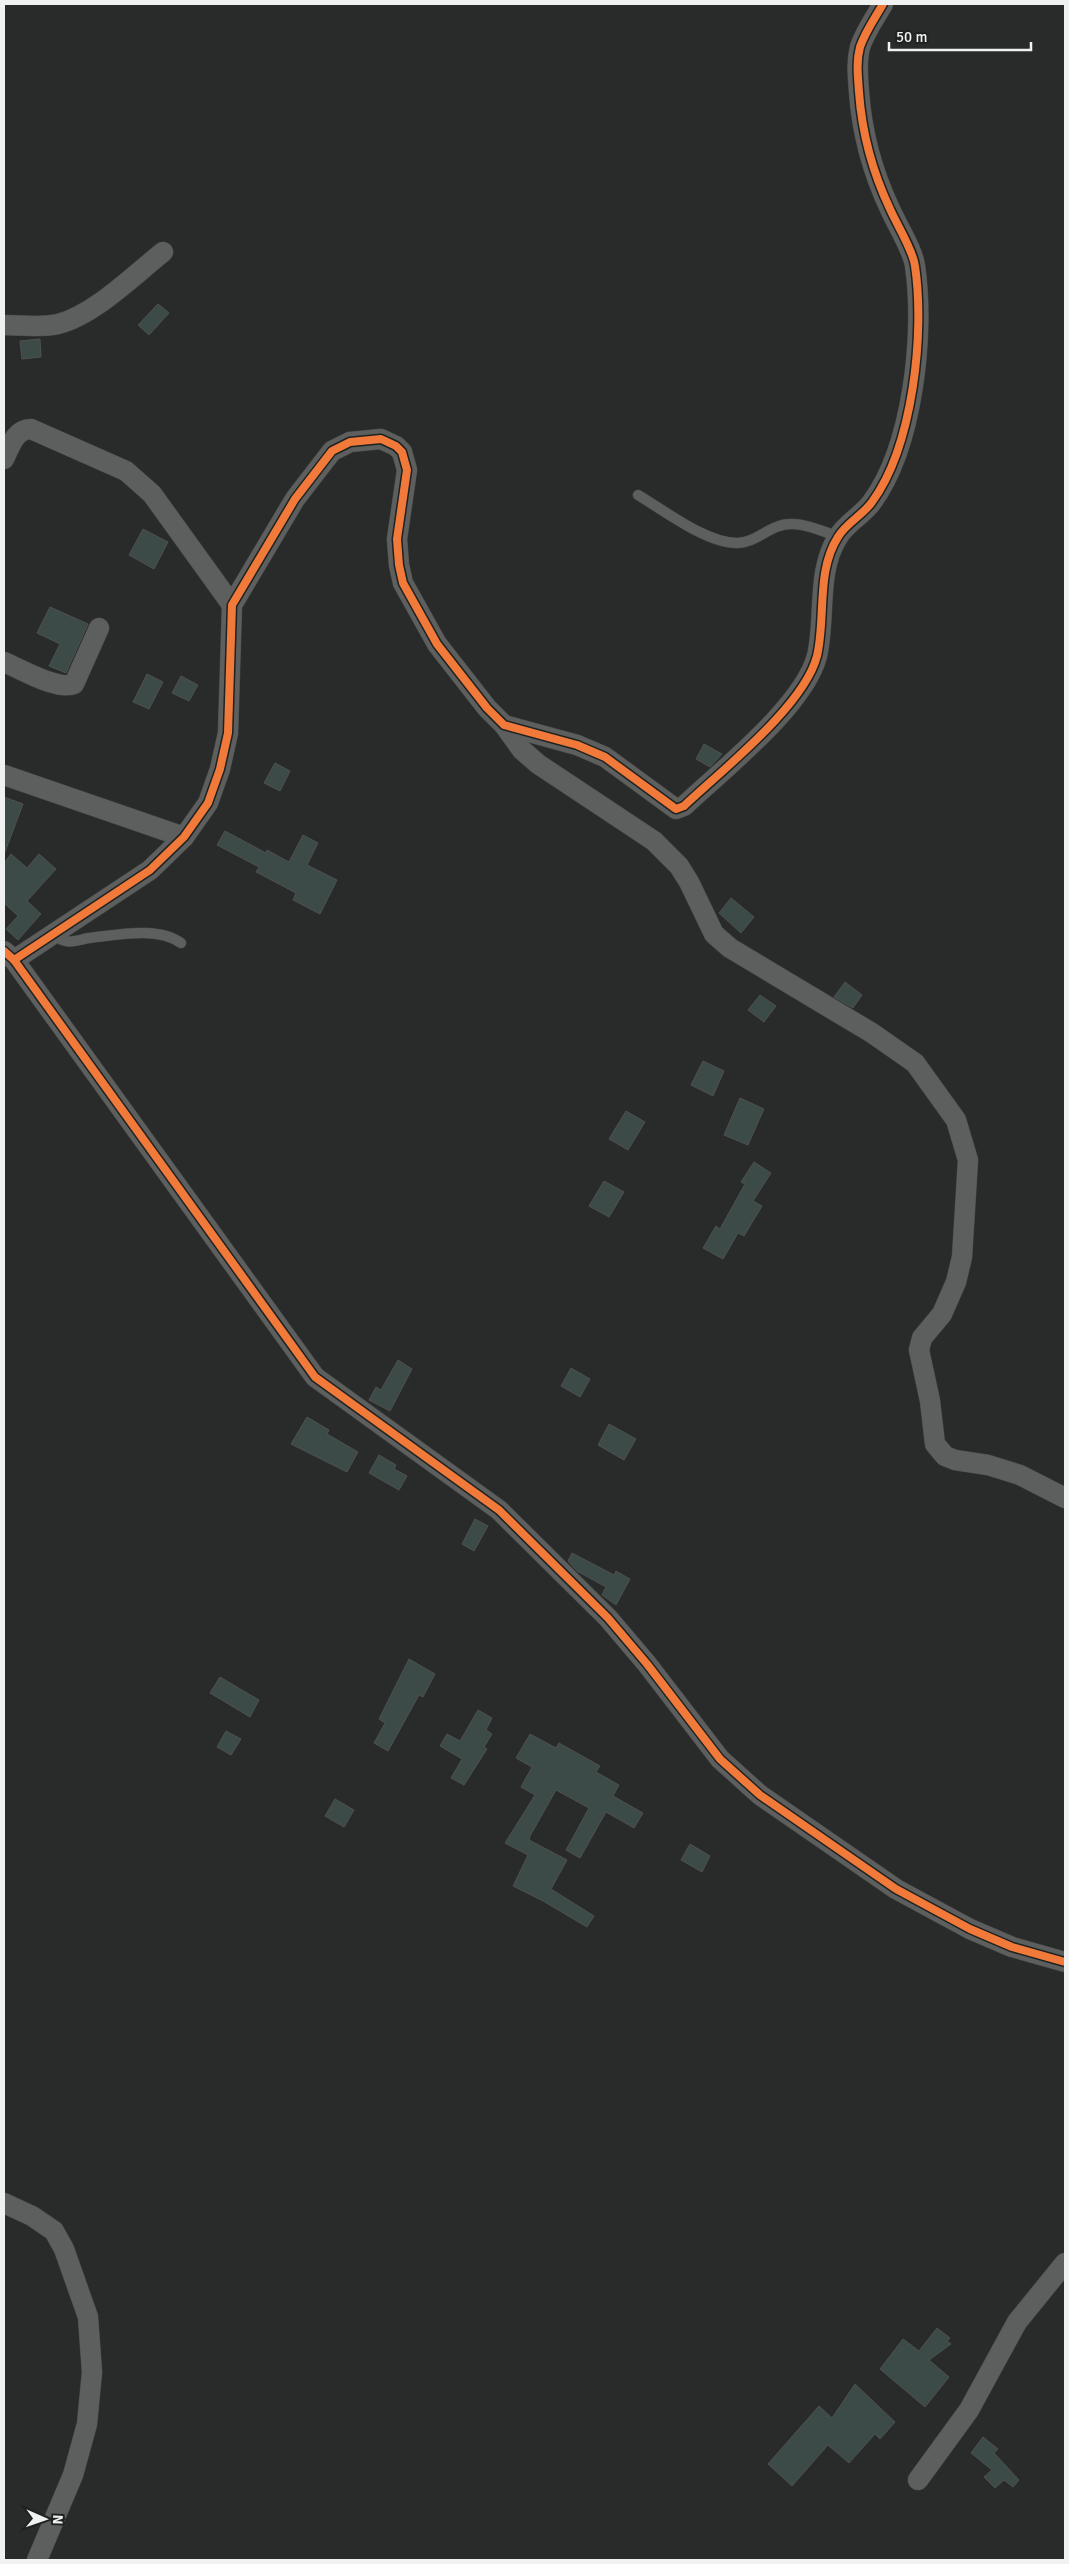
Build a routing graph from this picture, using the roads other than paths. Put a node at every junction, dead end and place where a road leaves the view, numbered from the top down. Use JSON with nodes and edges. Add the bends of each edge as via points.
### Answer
{"nodes":[{"id":1,"x":883,"y":4,"type":"edge"},
{"id":2,"x":163,"y":252,"type":"dead end"},
{"id":3,"x":4,"y":325,"type":"edge"},
{"id":4,"x":4,"y":459,"type":"edge"},
{"id":5,"x":638,"y":495,"type":"dead end"},
{"id":6,"x":838,"y":536,"type":"junction"},
{"id":7,"x":232,"y":605,"type":"junction"},
{"id":8,"x":99,"y":628,"type":"dead end"},
{"id":9,"x":4,"y":662,"type":"edge"},
{"id":10,"x":504,"y":724,"type":"junction"},
{"id":11,"x":4,"y":775,"type":"edge"},
{"id":12,"x":184,"y":837,"type":"junction"},
{"id":13,"x":52,"y":934,"type":"junction"},
{"id":14,"x":181,"y":943,"type":"dead end"},
{"id":15,"x":9,"y":955,"type":"edge"},
{"id":16,"x":1065,"y":1498,"type":"edge"},
{"id":17,"x":1065,"y":1962,"type":"edge"},
{"id":18,"x":4,"y":2203,"type":"edge"},
{"id":19,"x":1065,"y":2263,"type":"edge"},
{"id":20,"x":918,"y":2480,"type":"dead end"},
{"id":21,"x":37,"y":2560,"type":"edge"}],
"edges":[{"from":1,"to":6,"type":"street","via":[[860,49],[857,67],[862,129],[873,170],[915,263],[917,350],[910,405],[896,459],[872,502]]},
{"from":2,"to":3,"type":"street","via":[[74,318],[57,324]]},
{"from":4,"to":7,"type":"street","via":[[16,435],[31,429],[126,471],[152,494]]},
{"from":5,"to":6,"type":"lane","via":[[705,535],[726,542],[752,541],[778,526],[790,524]]},
{"from":6,"to":10,"type":"street","via":[[825,571],[820,640],[806,682],[786,710],[684,806],[672,807],[605,758],[577,745]]},
{"from":7,"to":10,"type":"street","via":[[295,499],[332,452],[350,442],[381,440],[396,446],[402,452],[407,470],[397,539],[403,583],[437,644],[487,708]]},
{"from":7,"to":12,"type":"street","via":[[228,733],[208,803]]},
{"from":8,"to":9,"type":"street","via":[[74,684],[69,686],[57,685]]},
{"from":10,"to":16,"type":"street","via":[[522,750],[538,764],[654,841],[690,882],[714,934],[724,944],[880,1038],[915,1063],[936,1090],[956,1120],[968,1160],[962,1257],[956,1282],[942,1314],[922,1338],[919,1350],[935,1444],[945,1456],[1020,1475]]},
{"from":11,"to":12,"type":"street"},
{"from":12,"to":13,"type":"street","via":[[150,870]]},
{"from":13,"to":14,"type":"lane","via":[[65,941],[119,935],[162,935]]},
{"from":13,"to":15,"type":"street"},
{"from":15,"to":17,"type":"street","via":[[315,1377],[499,1510],[608,1618],[720,1759],[760,1795],[896,1889],[978,1933],[1012,1947]]},
{"from":18,"to":21,"type":"street","via":[[54,2231],[64,2249],[88,2317],[92,2372],[88,2424],[73,2475]]},
{"from":19,"to":20,"type":"street","via":[[1017,2322],[970,2410]]}]}
